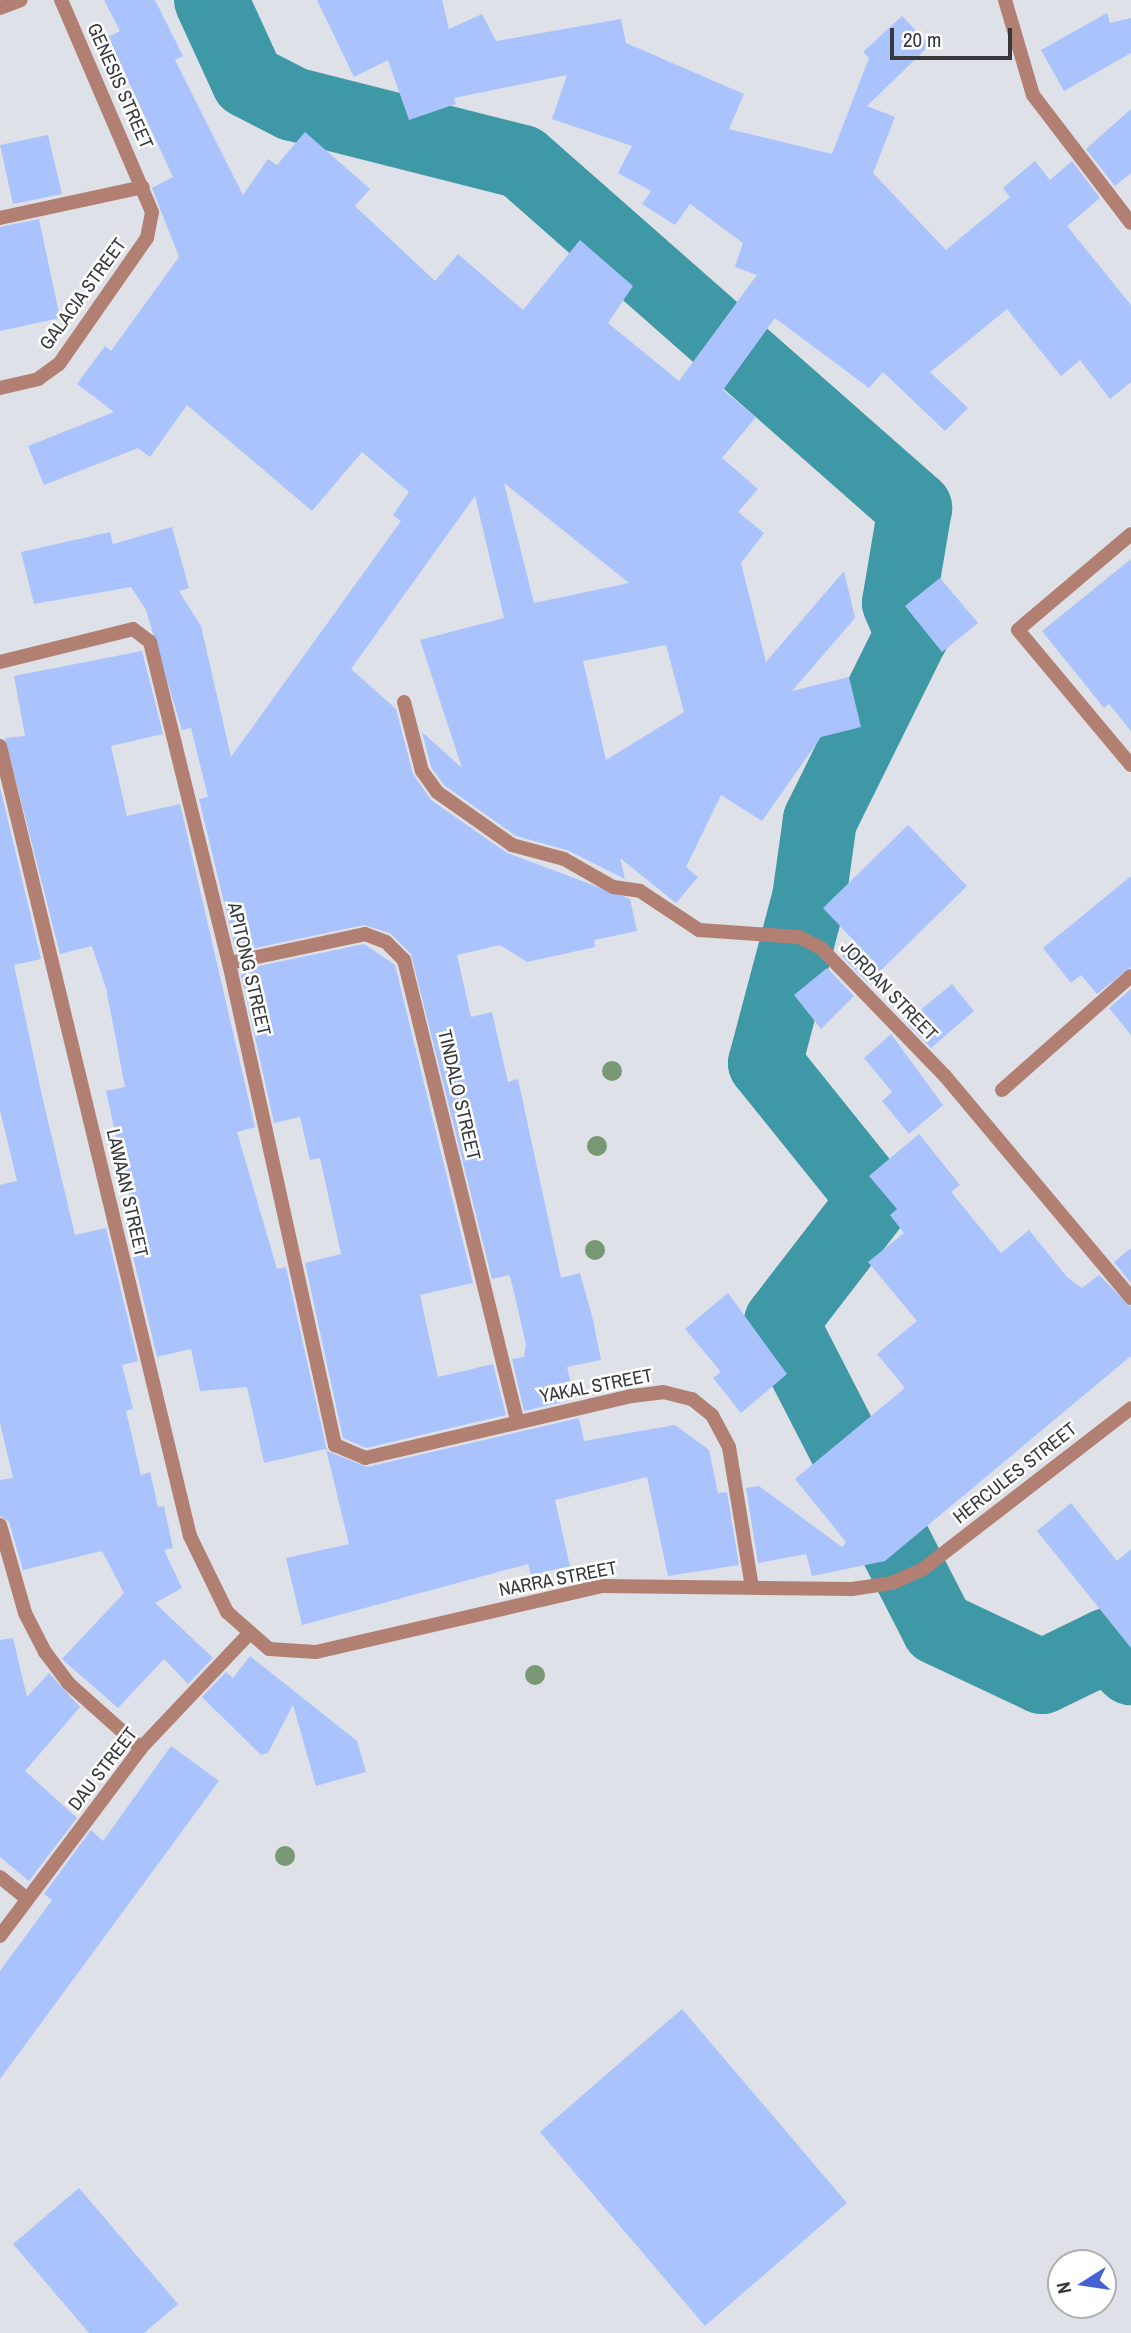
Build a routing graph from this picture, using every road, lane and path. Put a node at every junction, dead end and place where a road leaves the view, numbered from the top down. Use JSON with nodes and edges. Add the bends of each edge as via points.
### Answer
{"nodes":[{"id":1,"x":21,"y":0,"type":"edge"},
{"id":2,"x":61,"y":0,"type":"edge"},
{"id":3,"x":1005,"y":0,"type":"edge"},
{"id":4,"x":0,"y":8,"type":"edge"},
{"id":5,"x":143,"y":187,"type":"junction"},
{"id":6,"x":0,"y":218,"type":"edge"},
{"id":7,"x":1131,"y":223,"type":"edge"},
{"id":8,"x":0,"y":388,"type":"edge"},
{"id":9,"x":1131,"y":534,"type":"edge"},
{"id":10,"x":0,"y":662,"type":"edge"},
{"id":11,"x":404,"y":702,"type":"dead end"},
{"id":12,"x":0,"y":746,"type":"edge"},
{"id":13,"x":1131,"y":765,"type":"edge"},
{"id":14,"x":229,"y":963,"type":"junction"},
{"id":15,"x":1131,"y":976,"type":"edge"},
{"id":16,"x":1002,"y":1090,"type":"dead end"},
{"id":17,"x":1131,"y":1298,"type":"edge"},
{"id":18,"x":1131,"y":1408,"type":"edge"},
{"id":19,"x":517,"y":1421,"type":"junction"},
{"id":20,"x":349,"y":1456,"type":"joint"},
{"id":21,"x":0,"y":1525,"type":"edge"},
{"id":22,"x":923,"y":1569,"type":"joint"},
{"id":23,"x":752,"y":1587,"type":"junction"},
{"id":24,"x":248,"y":1635,"type":"junction"},
{"id":25,"x":141,"y":1748,"type":"junction"},
{"id":26,"x":0,"y":1877,"type":"edge"},
{"id":27,"x":27,"y":1899,"type":"junction"},
{"id":28,"x":0,"y":1936,"type":"edge"}],
"edges":[{"from":1,"to":4,"type":"street"},
{"from":2,"to":5,"type":"street","name":"GENESIS STREET"},
{"from":3,"to":7,"type":"street","via":[[1023,74],[1057,133]]},
{"from":5,"to":6,"type":"street"},
{"from":5,"to":8,"type":"street","name":"GALACIA STREET","via":[[152,212],[147,237],[59,364],[38,379]]},
{"from":9,"to":13,"type":"street","via":[[1018,630]]},
{"from":10,"to":14,"type":"street","name":"APITONG STREET","via":[[133,629],[144,633]]},
{"from":11,"to":17,"type":"street","name":"JORDAN STREET","via":[[422,771],[437,792],[512,845],[564,859],[613,887],[640,891],[699,930],[799,937],[821,948],[945,1076]]},
{"from":12,"to":24,"type":"street","name":"LAWAAN STREET","via":[[190,1536],[208,1582]]},
{"from":14,"to":19,"type":"street","name":"TINDALO STREET","via":[[365,934],[386,942],[404,960]]},
{"from":14,"to":20,"type":"street","name":"APITONG STREET","via":[[335,1445]]},
{"from":15,"to":16,"type":"street"},
{"from":18,"to":22,"type":"street","name":"HERCULES STREET"},
{"from":19,"to":20,"type":"street","name":"YAKAL STREET","via":[[365,1458]]},
{"from":19,"to":23,"type":"street","name":"YAKAL STREET","via":[[642,1394],[692,1399],[712,1415],[729,1447]]},
{"from":21,"to":25,"type":"street","via":[[25,1613],[45,1652],[68,1683]]},
{"from":22,"to":23,"type":"street","name":"NARRA STREET","via":[[874,1587]]},
{"from":23,"to":24,"type":"street","name":"NARRA STREET","via":[[602,1586],[292,1655]]},
{"from":24,"to":25,"type":"street","name":"DAU STREET"},
{"from":25,"to":27,"type":"street","name":"DAU STREET"},
{"from":26,"to":27,"type":"street"},
{"from":27,"to":28,"type":"street","name":"DAU STREET"}]}
